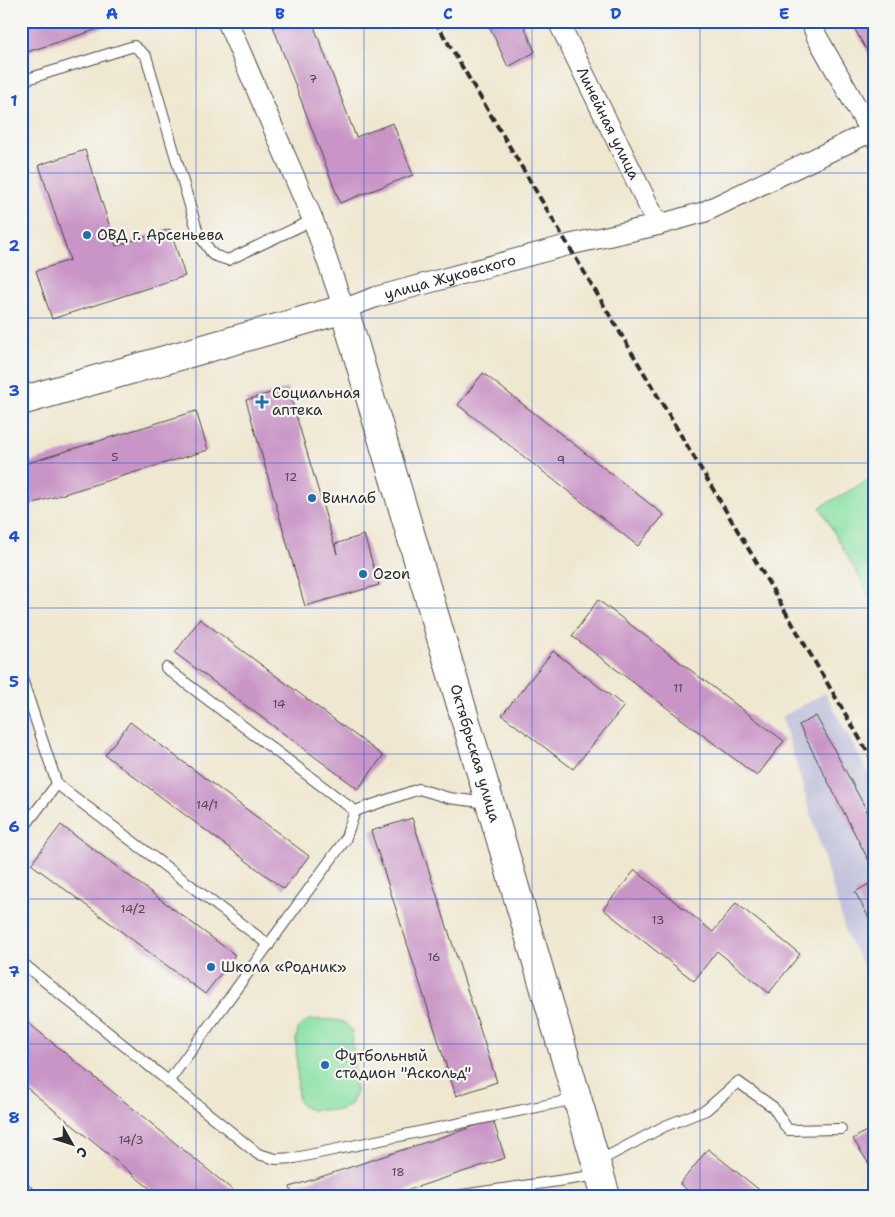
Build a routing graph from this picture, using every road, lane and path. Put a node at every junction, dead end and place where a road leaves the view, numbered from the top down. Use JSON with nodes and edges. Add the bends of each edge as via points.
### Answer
{"nodes":[{"id":1,"x":227,"y":21,"type":"edge"},
{"id":2,"x":558,"y":21,"type":"edge"},
{"id":3,"x":810,"y":21,"type":"edge"},
{"id":4,"x":21,"y":81,"type":"edge"},
{"id":5,"x":872,"y":135,"type":"edge"},
{"id":6,"x":312,"y":220,"type":"junction"},
{"id":7,"x":658,"y":225,"type":"junction"},
{"id":8,"x":344,"y":309,"type":"junction"},
{"id":9,"x":21,"y":401,"type":"edge"},
{"id":10,"x":166,"y":668,"type":"dead end"},
{"id":11,"x":21,"y":676,"type":"edge"},
{"id":12,"x":57,"y":784,"type":"junction"},
{"id":13,"x":489,"y":804,"type":"junction"},
{"id":14,"x":37,"y":810,"type":"junction"},
{"id":15,"x":355,"y":810,"type":"junction"},
{"id":16,"x":21,"y":816,"type":"edge"},
{"id":17,"x":21,"y":831,"type":"edge"},
{"id":18,"x":269,"y":945,"type":"junction"},
{"id":19,"x":21,"y":962,"type":"edge"},
{"id":20,"x":168,"y":1082,"type":"junction"},
{"id":21,"x":576,"y":1098,"type":"junction"},
{"id":22,"x":841,"y":1129,"type":"dead end"},
{"id":23,"x":601,"y":1178,"type":"edge"},
{"id":24,"x":21,"y":1186,"type":"edge"},
{"id":25,"x":33,"y":1196,"type":"edge"},
{"id":26,"x":456,"y":1196,"type":"edge"}],
"edges":[{"from":1,"to":6,"type":"street"},
{"from":2,"to":7,"type":"street","name":"Линейная улица"},
{"from":3,"to":5,"type":"street"},
{"from":4,"to":6,"type":"lane","via":[[134,46],[146,56],[198,233],[212,255],[228,260]]},
{"from":5,"to":7,"type":"street","name":"улица Жуковского","via":[[704,212]]},
{"from":6,"to":8,"type":"street"},
{"from":7,"to":8,"type":"street","name":"улица Жуковского","via":[[568,245],[376,297]]},
{"from":8,"to":9,"type":"main road","name":"улица Жуковского"},
{"from":8,"to":13,"type":"main road","name":"Октябрьская улица"},
{"from":10,"to":15,"type":"lane"},
{"from":11,"to":12,"type":"lane"},
{"from":12,"to":14,"type":"lane"},
{"from":12,"to":18,"type":"lane"},
{"from":13,"to":15,"type":"lane","via":[[449,798],[419,789]]},
{"from":13,"to":21,"type":"main road","name":"Октябрьская улица"},
{"from":14,"to":16,"type":"lane"},
{"from":14,"to":17,"type":"lane"},
{"from":15,"to":18,"type":"lane","via":[[345,840]]},
{"from":18,"to":20,"type":"lane"},
{"from":19,"to":20,"type":"lane"},
{"from":20,"to":21,"type":"lane","via":[[258,1154],[276,1159],[295,1158]]},
{"from":21,"to":23,"type":"main road","name":"Октябрьская улица"},
{"from":22,"to":23,"type":"lane","via":[[788,1130],[773,1106],[738,1082],[706,1110],[665,1126]]},
{"from":23,"to":26,"type":"lane"},
{"from":24,"to":25,"type":"lane"}]}
